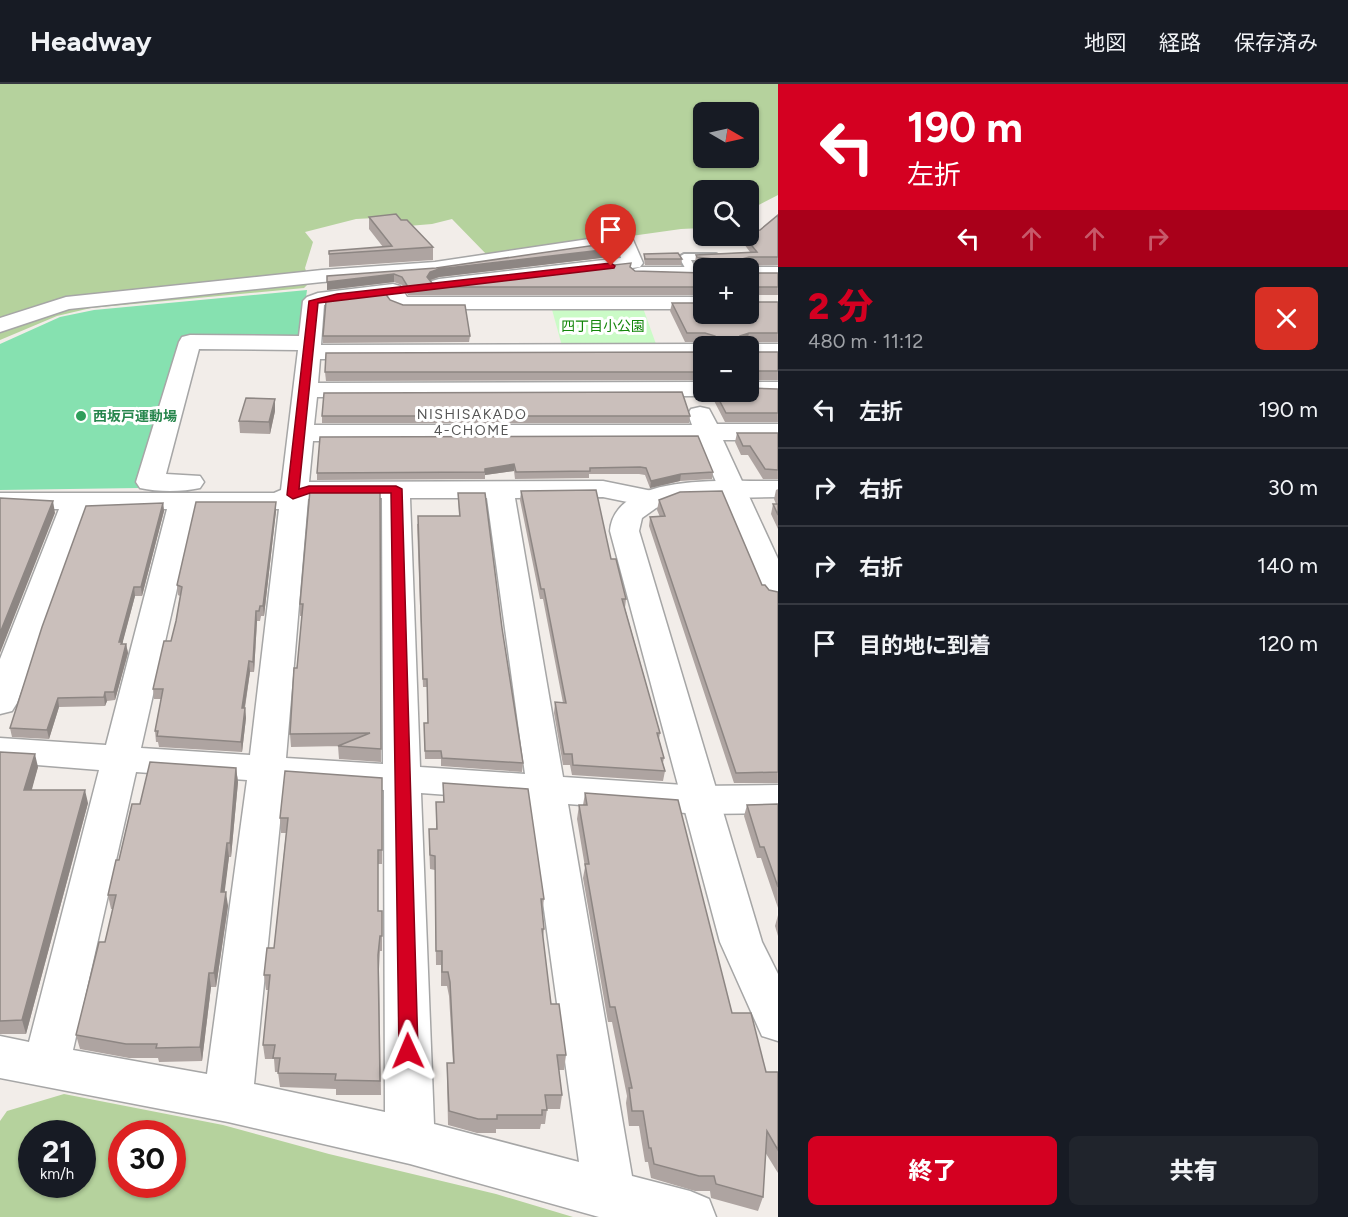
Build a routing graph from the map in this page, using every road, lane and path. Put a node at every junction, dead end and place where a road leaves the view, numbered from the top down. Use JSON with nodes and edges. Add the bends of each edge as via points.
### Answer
{"nodes":[{"id":1,"x":726,"y":256,"type":"edge"},
{"id":2,"x":693,"y":267,"type":"edge"},
{"id":3,"x":637,"y":268,"type":"junction"},
{"id":4,"x":693,"y":273,"type":"edge"},
{"id":5,"x":759,"y":273,"type":"edge"},
{"id":6,"x":778,"y":273,"type":"edge"},
{"id":7,"x":393,"y":290,"type":"junction"},
{"id":8,"x":693,"y":309,"type":"edge"},
{"id":9,"x":0,"y":325,"type":"edge"},
{"id":10,"x":662,"y":327,"type":"junction"},
{"id":11,"x":693,"y":345,"type":"edge"},
{"id":12,"x":309,"y":347,"type":"junction"},
{"id":13,"x":759,"y":351,"type":"edge"},
{"id":14,"x":778,"y":351,"type":"edge"},
{"id":15,"x":693,"y":384,"type":"edge"},
{"id":16,"x":693,"y":389,"type":"edge"},
{"id":17,"x":759,"y":389,"type":"edge"},
{"id":18,"x":778,"y":389,"type":"edge"},
{"id":19,"x":305,"y":390,"type":"junction"},
{"id":20,"x":700,"y":402,"type":"edge"},
{"id":21,"x":778,"y":432,"type":"edge"},
{"id":22,"x":708,"y":433,"type":"junction"},
{"id":23,"x":300,"y":434,"type":"junction"},
{"id":24,"x":396,"y":489,"type":"junction"},
{"id":25,"x":778,"y":489,"type":"edge"},
{"id":26,"x":500,"y":490,"type":"junction"},
{"id":27,"x":731,"y":490,"type":"junction"},
{"id":28,"x":284,"y":491,"type":"junction"},
{"id":29,"x":193,"y":492,"type":"junction"},
{"id":30,"x":652,"y":499,"type":"junction"},
{"id":31,"x":0,"y":501,"type":"edge"},
{"id":32,"x":76,"y":501,"type":"junction"},
{"id":33,"x":771,"y":560,"type":"edge"},
{"id":34,"x":778,"y":591,"type":"edge"},
{"id":35,"x":0,"y":703,"type":"edge"},
{"id":36,"x":0,"y":750,"type":"edge"},
{"id":37,"x":122,"y":759,"type":"junction"},
{"id":38,"x":268,"y":768,"type":"junction"},
{"id":39,"x":403,"y":779,"type":"junction"},
{"id":40,"x":545,"y":789,"type":"junction"},
{"id":41,"x":778,"y":799,"type":"edge"},
{"id":42,"x":699,"y":800,"type":"junction"},
{"id":43,"x":778,"y":1022,"type":"edge"},
{"id":44,"x":0,"y":1057,"type":"edge"},
{"id":45,"x":46,"y":1066,"type":"junction"},
{"id":46,"x":228,"y":1100,"type":"junction"},
{"id":47,"x":410,"y":1141,"type":"junction"},
{"id":48,"x":609,"y":1194,"type":"junction"},
{"id":49,"x":690,"y":1217,"type":"edge"}],
"edges":[{"from":1,"to":2,"type":"lane","via":[[684,257]]},
{"from":3,"to":4,"type":"street"},
{"from":3,"to":7,"type":"street"},
{"from":3,"to":9,"type":"street","via":[[626,244],[616,241],[435,268],[66,303]]},
{"from":3,"to":10,"type":"street"},
{"from":5,"to":6,"type":"street"},
{"from":7,"to":10,"type":"street","via":[[403,303]]},
{"from":7,"to":12,"type":"street","via":[[315,300]]},
{"from":8,"to":10,"type":"street"},
{"from":10,"to":11,"type":"street"},
{"from":10,"to":12,"type":"street"},
{"from":10,"to":15,"type":"street"},
{"from":12,"to":19,"type":"street"},
{"from":12,"to":29,"type":"street","via":[[190,342],[150,482]]},
{"from":13,"to":14,"type":"street"},
{"from":16,"to":19,"type":"street"},
{"from":17,"to":18,"type":"street"},
{"from":19,"to":23,"type":"street"},
{"from":20,"to":22,"type":"street"},
{"from":21,"to":22,"type":"street"},
{"from":22,"to":23,"type":"street"},
{"from":22,"to":27,"type":"street"},
{"from":23,"to":28,"type":"street"},
{"from":24,"to":26,"type":"street"},
{"from":24,"to":28,"type":"street"},
{"from":24,"to":39,"type":"street"},
{"from":25,"to":27,"type":"street"},
{"from":26,"to":30,"type":"street","via":[[603,489]]},
{"from":26,"to":40,"type":"street"},
{"from":27,"to":30,"type":"street","via":[[678,491]]},
{"from":27,"to":33,"type":"street"},
{"from":28,"to":29,"type":"street","via":[[276,501]]},
{"from":28,"to":38,"type":"street"},
{"from":29,"to":32,"type":"street"},
{"from":29,"to":37,"type":"street"},
{"from":30,"to":42,"type":"street","via":[[627,518],[625,536]]},
{"from":31,"to":32,"type":"street"},
{"from":32,"to":35,"type":"street"},
{"from":33,"to":34,"type":"street"},
{"from":36,"to":37,"type":"street"},
{"from":37,"to":38,"type":"street"},
{"from":37,"to":45,"type":"street"},
{"from":38,"to":39,"type":"street"},
{"from":38,"to":46,"type":"street"},
{"from":39,"to":40,"type":"street"},
{"from":39,"to":47,"type":"street"},
{"from":40,"to":42,"type":"street"},
{"from":40,"to":48,"type":"street"},
{"from":41,"to":42,"type":"street"},
{"from":42,"to":43,"type":"street","via":[[741,942]]},
{"from":44,"to":45,"type":"street"},
{"from":45,"to":46,"type":"street"},
{"from":46,"to":47,"type":"street"},
{"from":47,"to":48,"type":"street"},
{"from":48,"to":49,"type":"street"}]}
